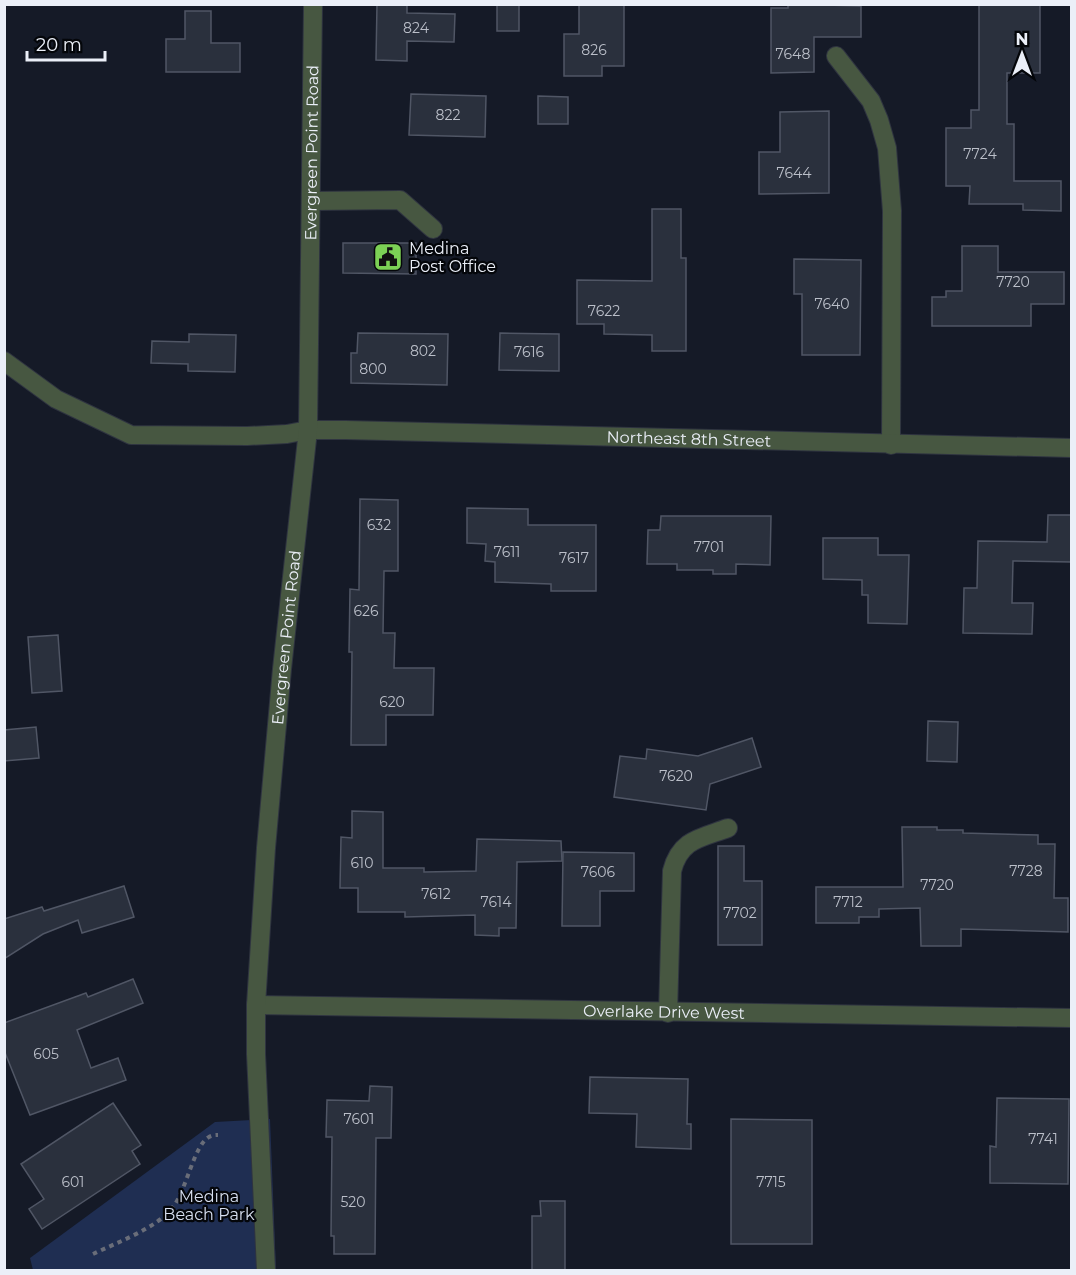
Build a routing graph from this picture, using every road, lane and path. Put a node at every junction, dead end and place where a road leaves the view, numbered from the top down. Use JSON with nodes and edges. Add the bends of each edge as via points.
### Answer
{"nodes":[{"id":1,"x":314,"y":4,"type":"edge"},
{"id":2,"x":836,"y":56,"type":"dead end"},
{"id":3,"x":312,"y":201,"type":"junction"},
{"id":4,"x":433,"y":229,"type":"dead end"},
{"id":5,"x":4,"y":361,"type":"edge"},
{"id":6,"x":308,"y":430,"type":"junction"},
{"id":7,"x":891,"y":445,"type":"junction"},
{"id":8,"x":1071,"y":448,"type":"edge"},
{"id":9,"x":728,"y":828,"type":"dead end"},
{"id":10,"x":256,"y":1005,"type":"junction"},
{"id":11,"x":668,"y":1013,"type":"junction"},
{"id":12,"x":1071,"y":1018,"type":"edge"},
{"id":13,"x":218,"y":1135,"type":"dead end"},
{"id":14,"x":93,"y":1254,"type":"dead end"},
{"id":15,"x":266,"y":1270,"type":"edge"}],
"edges":[{"from":1,"to":3,"type":"street","name":"Evergreen Point Road"},
{"from":2,"to":7,"type":"street","via":[[870,101],[887,148],[892,211]]},
{"from":3,"to":4,"type":"street","via":[[400,200]]},
{"from":3,"to":6,"type":"street","name":"Evergreen Point Road"},
{"from":5,"to":6,"type":"street","name":"Northeast 8th Street","via":[[56,399],[131,435],[247,436]]},
{"from":6,"to":7,"type":"street","name":"Northeast 8th Street"},
{"from":6,"to":10,"type":"street","name":"Evergreen Point Road","via":[[282,669]]},
{"from":7,"to":8,"type":"street","name":"Northeast 8th Street"},
{"from":9,"to":11,"type":"street","via":[[688,843],[675,858]]},
{"from":10,"to":11,"type":"street","name":"Overlake Drive West"},
{"from":10,"to":15,"type":"street","name":"Evergreen Point Road"},
{"from":11,"to":12,"type":"street","name":"Overlake Drive West"},
{"from":13,"to":14,"type":"path","via":[[209,1137],[200,1149],[182,1192],[167,1214]]}]}
